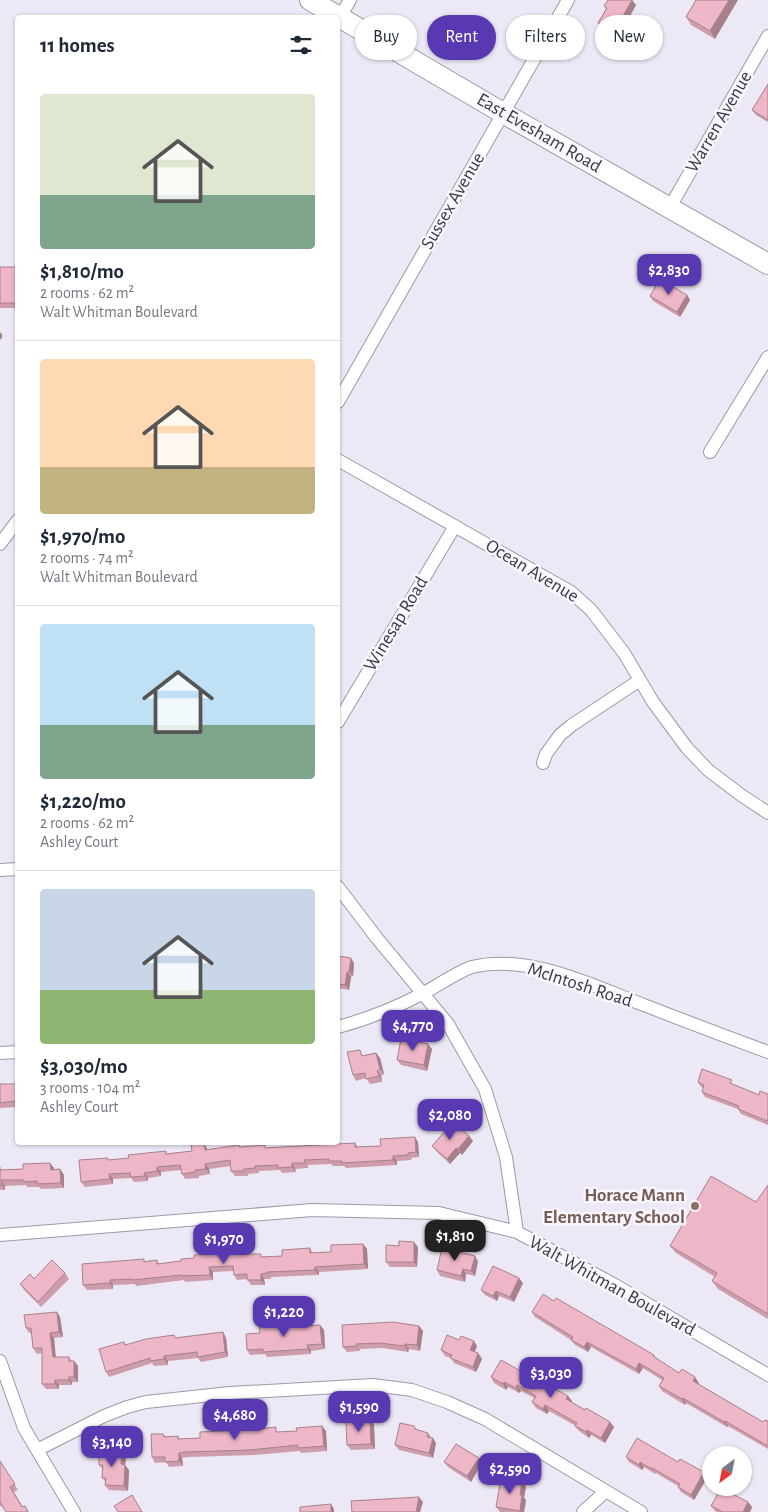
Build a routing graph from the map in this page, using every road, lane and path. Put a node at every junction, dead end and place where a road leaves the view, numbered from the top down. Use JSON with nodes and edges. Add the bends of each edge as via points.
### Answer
{"nodes":[{"id":1,"x":310,"y":0,"type":"edge"},
{"id":2,"x":568,"y":0,"type":"edge"},
{"id":3,"x":345,"y":8,"type":"edge"},
{"id":4,"x":768,"y":36,"type":"edge"},
{"id":5,"x":503,"y":113,"type":"junction"},
{"id":6,"x":670,"y":207,"type":"junction"},
{"id":7,"x":768,"y":264,"type":"edge"},
{"id":8,"x":768,"y":358,"type":"edge"},
{"id":9,"x":340,"y":398,"type":"edge"},
{"id":10,"x":710,"y":452,"type":"dead end"},
{"id":11,"x":340,"y":461,"type":"edge"},
{"id":12,"x":15,"y":524,"type":"edge"},
{"id":13,"x":455,"y":526,"type":"junction"},
{"id":14,"x":0,"y":544,"type":"edge"},
{"id":15,"x":640,"y":680,"type":"junction"},
{"id":16,"x":340,"y":719,"type":"edge"},
{"id":17,"x":543,"y":763,"type":"dead end"},
{"id":18,"x":768,"y":813,"type":"edge"},
{"id":19,"x":15,"y":869,"type":"edge"},
{"id":20,"x":0,"y":870,"type":"edge"},
{"id":21,"x":340,"y":890,"type":"edge"},
{"id":22,"x":423,"y":993,"type":"junction"},
{"id":23,"x":340,"y":1025,"type":"edge"},
{"id":24,"x":15,"y":1052,"type":"edge"},
{"id":25,"x":768,"y":1052,"type":"edge"},
{"id":26,"x":0,"y":1053,"type":"edge"},
{"id":27,"x":517,"y":1232,"type":"junction"},
{"id":28,"x":0,"y":1235,"type":"edge"},
{"id":29,"x":0,"y":1361,"type":"edge"},
{"id":30,"x":768,"y":1375,"type":"edge"},
{"id":31,"x":37,"y":1450,"type":"junction"},
{"id":32,"x":606,"y":1491,"type":"junction"},
{"id":33,"x":74,"y":1512,"type":"edge"},
{"id":34,"x":584,"y":1512,"type":"edge"},
{"id":35,"x":641,"y":1512,"type":"edge"}],
"edges":[{"from":1,"to":3,"type":"main road","name":"East Evesham Road"},
{"from":2,"to":5,"type":"street","name":"Sussex Avenue"},
{"from":3,"to":5,"type":"main road","name":"East Evesham Road"},
{"from":4,"to":6,"type":"street","name":"Warren Avenue"},
{"from":5,"to":6,"type":"main road","name":"East Evesham Road"},
{"from":5,"to":9,"type":"street","name":"Sussex Avenue"},
{"from":6,"to":7,"type":"main road","name":"East Evesham Road"},
{"from":8,"to":10,"type":"street"},
{"from":11,"to":13,"type":"street","name":"Ocean Avenue"},
{"from":12,"to":14,"type":"street"},
{"from":13,"to":15,"type":"street","name":"Ocean Avenue","via":[[571,592],[591,610],[624,652]]},
{"from":13,"to":16,"type":"street","name":"Winesap Road"},
{"from":15,"to":17,"type":"street","via":[[560,735]]},
{"from":15,"to":18,"type":"street","name":"Ocean Avenue","via":[[687,748],[708,770]]},
{"from":19,"to":20,"type":"street"},
{"from":21,"to":22,"type":"street"},
{"from":22,"to":23,"type":"street","name":"McIntosh Road","via":[[398,1007]]},
{"from":22,"to":25,"type":"street","name":"McIntosh Road","via":[[470,968],[489,964],[546,970]]},
{"from":22,"to":27,"type":"street","via":[[448,1024],[485,1089],[506,1157]]},
{"from":24,"to":26,"type":"street"},
{"from":27,"to":28,"type":"street","name":"Walt Whitman Boulevard","via":[[439,1213],[312,1210]]},
{"from":27,"to":30,"type":"street","name":"Walt Whitman Boulevard"},
{"from":29,"to":31,"type":"street","via":[[24,1428]]},
{"from":31,"to":32,"type":"street","via":[[104,1416],[146,1402],[230,1393],[374,1386],[412,1390],[485,1419]]},
{"from":31,"to":33,"type":"street"},
{"from":32,"to":34,"type":"street"},
{"from":32,"to":35,"type":"street"}]}
